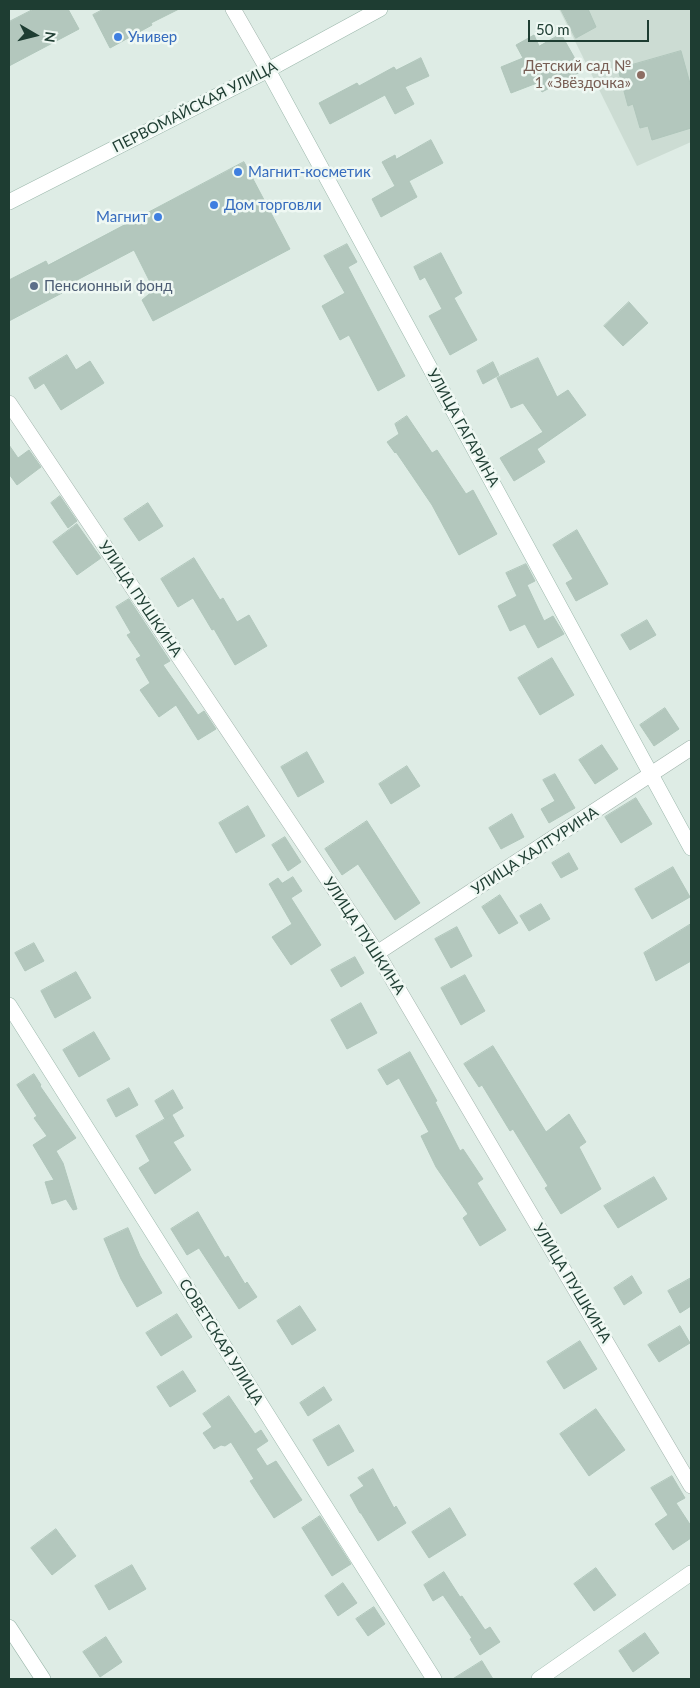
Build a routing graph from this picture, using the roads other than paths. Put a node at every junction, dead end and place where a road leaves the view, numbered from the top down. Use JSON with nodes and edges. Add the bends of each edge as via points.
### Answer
{"nodes":[{"id":1,"x":233,"y":9,"type":"edge"},
{"id":2,"x":380,"y":9,"type":"edge"},
{"id":3,"x":268,"y":70,"type":"junction"},
{"id":4,"x":9,"y":202,"type":"edge"},
{"id":5,"x":9,"y":403,"type":"edge"},
{"id":6,"x":691,"y":748,"type":"edge"},
{"id":7,"x":652,"y":775,"type":"junction"},
{"id":8,"x":691,"y":848,"type":"edge"},
{"id":9,"x":377,"y":953,"type":"junction"},
{"id":10,"x":9,"y":1005,"type":"edge"},
{"id":11,"x":691,"y":1486,"type":"edge"},
{"id":12,"x":691,"y":1573,"type":"edge"},
{"id":13,"x":9,"y":1627,"type":"edge"},
{"id":14,"x":44,"y":1679,"type":"edge"},
{"id":15,"x":434,"y":1679,"type":"edge"},
{"id":16,"x":539,"y":1679,"type":"edge"}],
"edges":[{"from":1,"to":3,"type":"street","name":"УЛИЦА ГАГАРИНА"},
{"from":2,"to":3,"type":"street","name":"ПЕРВОМАЙСКАЯ УЛИЦА"},
{"from":3,"to":4,"type":"street","name":"ПЕРВОМАЙСКАЯ УЛИЦА"},
{"from":3,"to":7,"type":"street","name":"УЛИЦА ГАГАРИНА"},
{"from":5,"to":9,"type":"street","name":"УЛИЦА ПУШКИНА"},
{"from":6,"to":7,"type":"street","name":"УЛИЦА ХАЛТУРИНА"},
{"from":7,"to":8,"type":"street","name":"УЛИЦА ГАГАРИНА"},
{"from":7,"to":9,"type":"street","name":"УЛИЦА ХАЛТУРИНА"},
{"from":9,"to":11,"type":"street","name":"УЛИЦА ПУШКИНА"},
{"from":10,"to":15,"type":"street","name":"СОВЕТСКАЯ УЛИЦА"},
{"from":12,"to":16,"type":"street"},
{"from":13,"to":14,"type":"street"}]}
